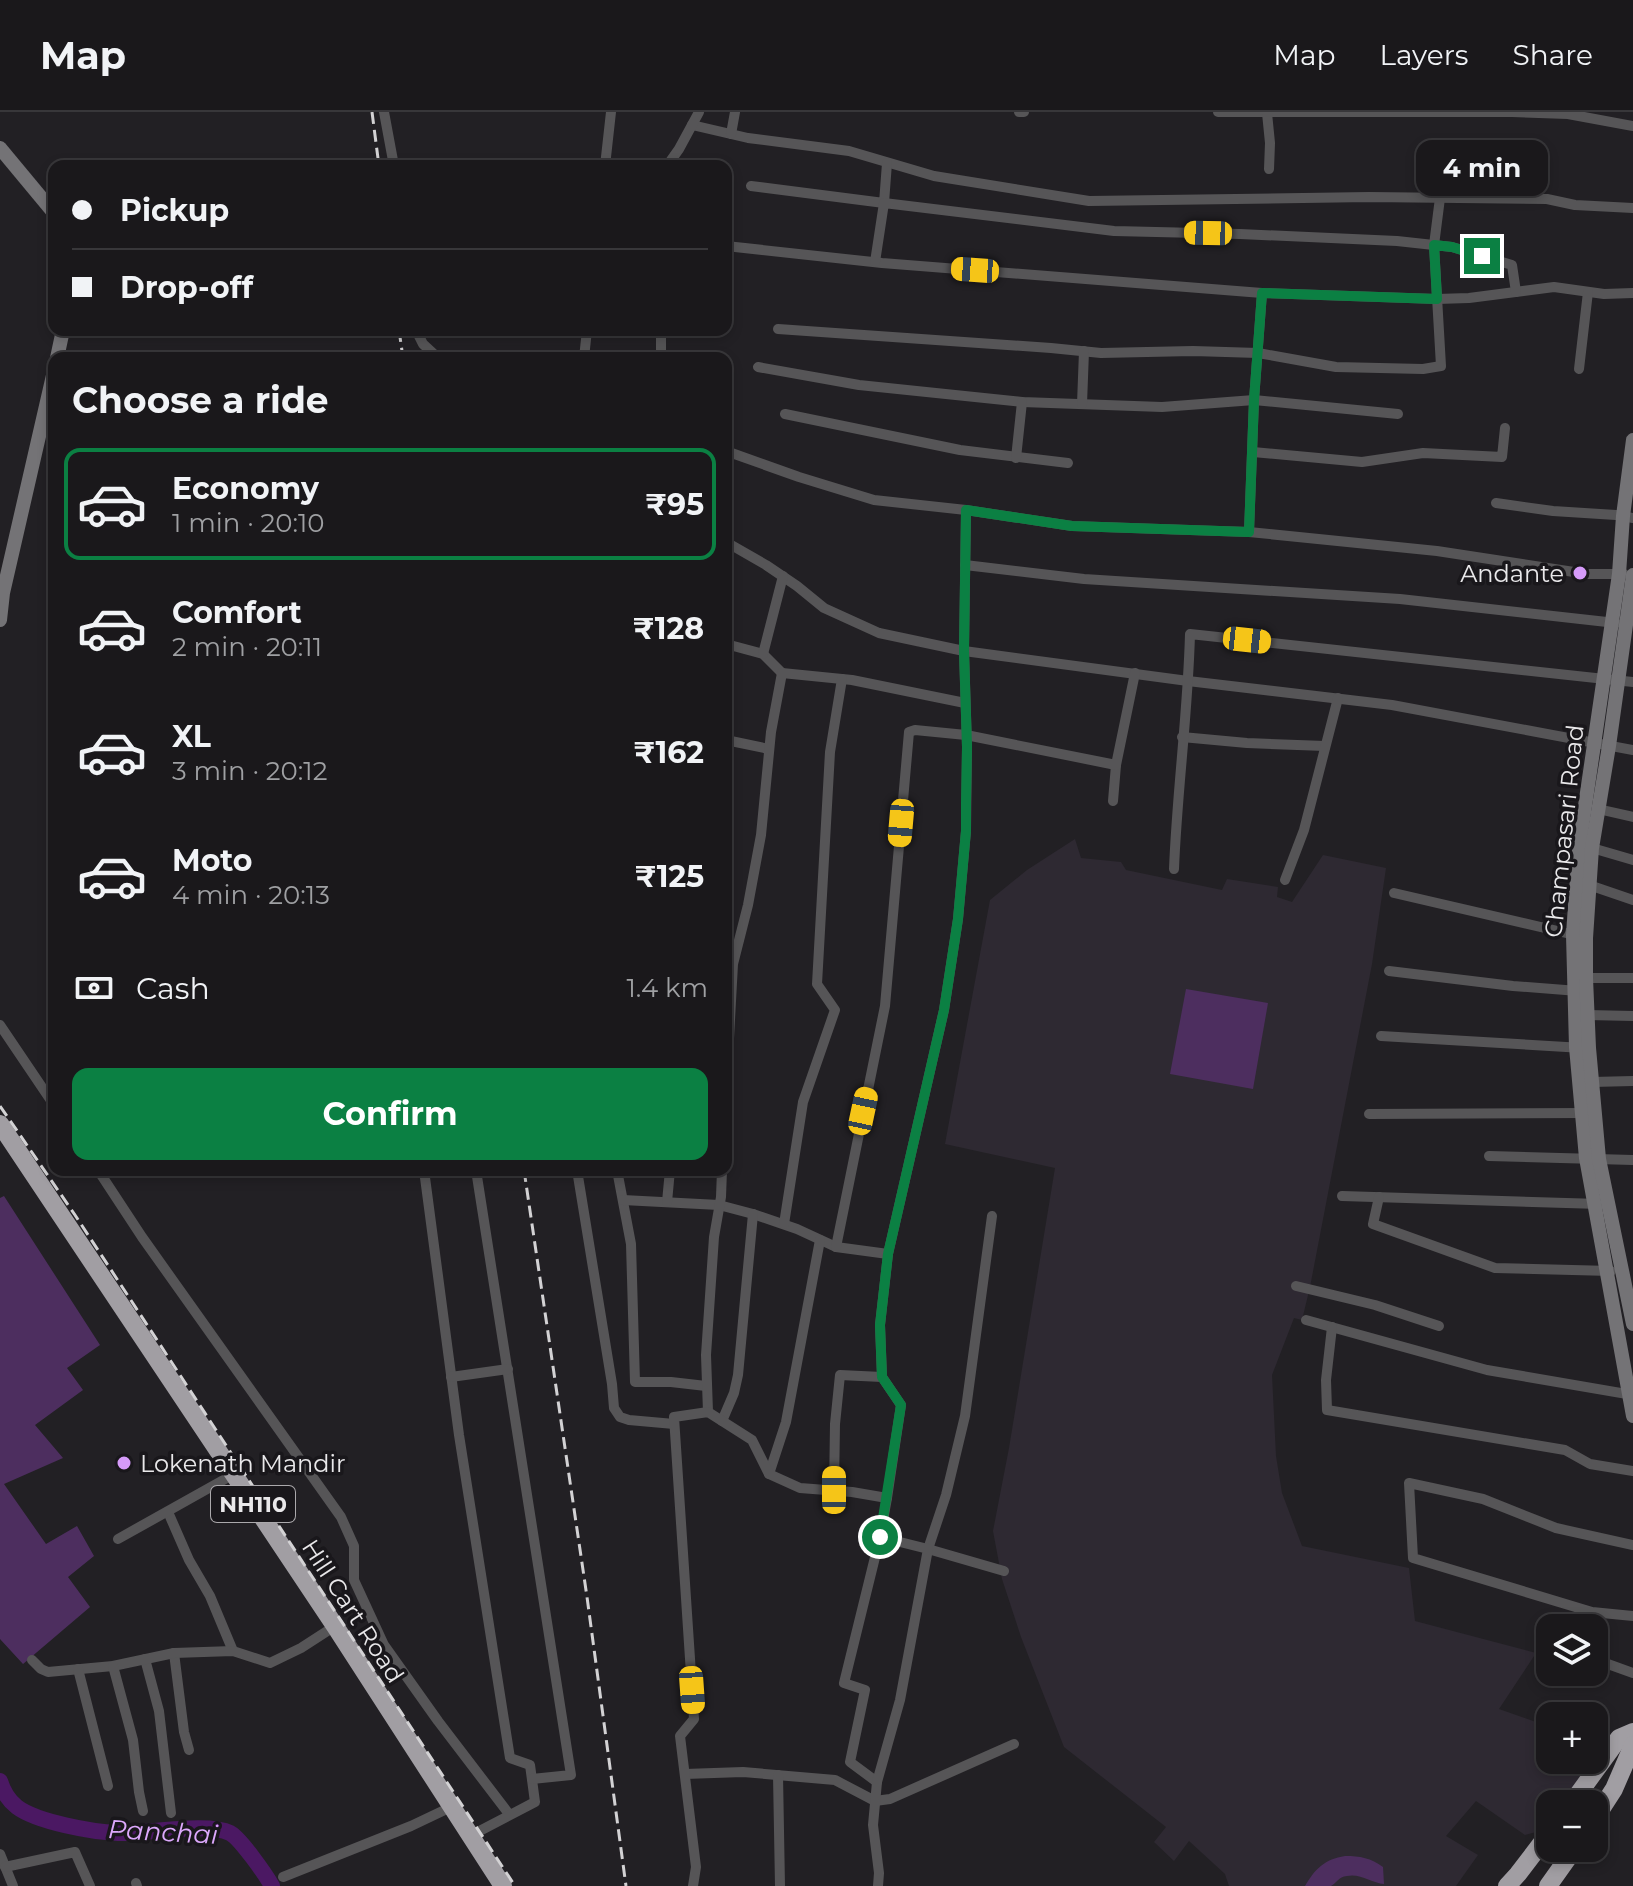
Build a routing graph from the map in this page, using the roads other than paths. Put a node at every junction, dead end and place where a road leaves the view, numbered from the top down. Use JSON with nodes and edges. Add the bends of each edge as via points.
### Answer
{"nodes":[{"id":1,"x":384,"y":112,"type":"edge"},
{"id":2,"x":611,"y":112,"type":"edge"},
{"id":3,"x":699,"y":112,"type":"edge"},
{"id":4,"x":735,"y":112,"type":"edge"},
{"id":5,"x":1218,"y":112,"type":"edge"},
{"id":6,"x":1267,"y":113,"type":"edge"},
{"id":7,"x":692,"y":125,"type":"junction"},
{"id":8,"x":1633,"y":126,"type":"edge"},
{"id":9,"x":731,"y":134,"type":"junction"},
{"id":10,"x":0,"y":148,"type":"edge"},
{"id":11,"x":393,"y":160,"type":"edge"},
{"id":12,"x":606,"y":160,"type":"edge"},
{"id":13,"x":671,"y":160,"type":"edge"},
{"id":14,"x":887,"y":163,"type":"junction"},
{"id":15,"x":1269,"y":169,"type":"dead end"},
{"id":16,"x":751,"y":186,"type":"dead end"},
{"id":17,"x":1440,"y":198,"type":"junction"},
{"id":18,"x":884,"y":203,"type":"junction"},
{"id":19,"x":48,"y":206,"type":"edge"},
{"id":20,"x":1633,"y":208,"type":"edge"},
{"id":21,"x":1434,"y":245,"type":"junction"},
{"id":22,"x":732,"y":247,"type":"edge"},
{"id":23,"x":875,"y":262,"type":"junction"},
{"id":24,"x":1516,"y":292,"type":"junction"},
{"id":25,"x":1588,"y":292,"type":"junction"},
{"id":26,"x":1262,"y":293,"type":"junction"},
{"id":27,"x":1633,"y":293,"type":"edge"},
{"id":28,"x":1437,"y":299,"type":"junction"},
{"id":29,"x":778,"y":329,"type":"dead end"},
{"id":30,"x":419,"y":336,"type":"edge"},
{"id":31,"x":1084,"y":351,"type":"junction"},
{"id":32,"x":432,"y":352,"type":"edge"},
{"id":33,"x":1258,"y":353,"type":"junction"},
{"id":34,"x":758,"y":367,"type":"dead end"},
{"id":35,"x":1579,"y":369,"type":"dead end"},
{"id":36,"x":48,"y":397,"type":"edge"},
{"id":37,"x":1254,"y":400,"type":"junction"},
{"id":38,"x":1022,"y":402,"type":"junction"},
{"id":39,"x":1082,"y":404,"type":"junction"},
{"id":40,"x":785,"y":414,"type":"dead end"},
{"id":41,"x":1398,"y":414,"type":"dead end"},
{"id":42,"x":1505,"y":428,"type":"dead end"},
{"id":43,"x":1633,"y":440,"type":"edge"},
{"id":44,"x":1253,"y":452,"type":"junction"},
{"id":45,"x":732,"y":453,"type":"edge"},
{"id":46,"x":1016,"y":458,"type":"junction"},
{"id":47,"x":1068,"y":463,"type":"dead end"},
{"id":48,"x":1496,"y":503,"type":"dead end"},
{"id":49,"x":966,"y":510,"type":"junction"},
{"id":50,"x":1628,"y":517,"type":"edge"},
{"id":51,"x":1249,"y":532,"type":"junction"},
{"id":52,"x":732,"y":546,"type":"edge"},
{"id":53,"x":965,"y":565,"type":"junction"},
{"id":54,"x":1628,"y":575,"type":"edge"},
{"id":55,"x":783,"y":576,"type":"junction"},
{"id":56,"x":0,"y":620,"type":"edge"},
{"id":57,"x":1619,"y":623,"type":"junction"},
{"id":58,"x":732,"y":646,"type":"edge"},
{"id":59,"x":964,"y":651,"type":"junction"},
{"id":60,"x":763,"y":654,"type":"junction"},
{"id":61,"x":782,"y":673,"type":"junction"},
{"id":62,"x":1135,"y":674,"type":"junction"},
{"id":63,"x":842,"y":679,"type":"junction"},
{"id":64,"x":1610,"y":680,"type":"junction"},
{"id":65,"x":1188,"y":681,"type":"junction"},
{"id":66,"x":1633,"y":682,"type":"edge"},
{"id":67,"x":1338,"y":698,"type":"junction"},
{"id":68,"x":965,"y":703,"type":"junction"},
{"id":69,"x":966,"y":735,"type":"junction"},
{"id":70,"x":1182,"y":737,"type":"junction"},
{"id":71,"x":732,"y":741,"type":"edge"},
{"id":72,"x":1602,"y":745,"type":"junction"},
{"id":73,"x":1325,"y":746,"type":"junction"},
{"id":74,"x":769,"y":749,"type":"junction"},
{"id":75,"x":1633,"y":750,"type":"edge"},
{"id":76,"x":1116,"y":765,"type":"junction"},
{"id":77,"x":1113,"y":801,"type":"dead end"},
{"id":78,"x":1598,"y":809,"type":"junction"},
{"id":79,"x":1633,"y":817,"type":"edge"},
{"id":80,"x":1592,"y":848,"type":"junction"},
{"id":81,"x":1633,"y":860,"type":"edge"},
{"id":82,"x":1174,"y":869,"type":"dead end"},
{"id":83,"x":1285,"y":880,"type":"dead end"},
{"id":84,"x":1589,"y":885,"type":"junction"},
{"id":85,"x":1394,"y":893,"type":"dead end"},
{"id":86,"x":1633,"y":900,"type":"edge"},
{"id":87,"x":1580,"y":936,"type":"junction"},
{"id":88,"x":1389,"y":971,"type":"dead end"},
{"id":89,"x":1633,"y":978,"type":"edge"},
{"id":90,"x":732,"y":983,"type":"edge"},
{"id":91,"x":1582,"y":987,"type":"junction"},
{"id":92,"x":1587,"y":1015,"type":"junction"},
{"id":93,"x":1633,"y":1016,"type":"edge"},
{"id":94,"x":0,"y":1025,"type":"edge"},
{"id":95,"x":1381,"y":1036,"type":"dead end"},
{"id":96,"x":1582,"y":1048,"type":"junction"},
{"id":97,"x":1633,"y":1081,"type":"edge"},
{"id":98,"x":1592,"y":1082,"type":"junction"},
{"id":99,"x":48,"y":1096,"type":"edge"},
{"id":100,"x":1587,"y":1113,"type":"junction"},
{"id":101,"x":1369,"y":1114,"type":"dead end"},
{"id":102,"x":0,"y":1124,"type":"edge"},
{"id":103,"x":1489,"y":1156,"type":"dead end"},
{"id":104,"x":1593,"y":1159,"type":"junction"},
{"id":105,"x":1633,"y":1160,"type":"edge"},
{"id":106,"x":102,"y":1176,"type":"edge"},
{"id":107,"x":425,"y":1176,"type":"edge"},
{"id":108,"x":477,"y":1176,"type":"edge"},
{"id":109,"x":578,"y":1176,"type":"edge"},
{"id":110,"x":618,"y":1176,"type":"edge"},
{"id":111,"x":669,"y":1176,"type":"edge"},
{"id":112,"x":721,"y":1176,"type":"edge"},
{"id":113,"x":1342,"y":1196,"type":"dead end"},
{"id":114,"x":1379,"y":1197,"type":"junction"},
{"id":115,"x":623,"y":1200,"type":"junction"},
{"id":116,"x":667,"y":1202,"type":"junction"},
{"id":117,"x":1593,"y":1204,"type":"junction"},
{"id":118,"x":1610,"y":1204,"type":"junction"},
{"id":119,"x":719,"y":1205,"type":"junction"},
{"id":120,"x":753,"y":1214,"type":"junction"},
{"id":121,"x":992,"y":1216,"type":"dead end"},
{"id":122,"x":784,"y":1224,"type":"junction"},
{"id":123,"x":820,"y":1240,"type":"junction"},
{"id":124,"x":836,"y":1247,"type":"junction"},
{"id":125,"x":888,"y":1254,"type":"junction"},
{"id":126,"x":1606,"y":1271,"type":"junction"},
{"id":127,"x":1623,"y":1272,"type":"junction"},
{"id":128,"x":1296,"y":1286,"type":"dead end"},
{"id":129,"x":1306,"y":1320,"type":"dead end"},
{"id":130,"x":1633,"y":1324,"type":"edge"},
{"id":131,"x":1439,"y":1326,"type":"dead end"},
{"id":132,"x":1332,"y":1327,"type":"junction"},
{"id":133,"x":508,"y":1369,"type":"junction"},
{"id":134,"x":451,"y":1377,"type":"junction"},
{"id":135,"x":882,"y":1377,"type":"junction"},
{"id":136,"x":706,"y":1386,"type":"junction"},
{"id":137,"x":1631,"y":1395,"type":"edge"},
{"id":138,"x":708,"y":1412,"type":"junction"},
{"id":139,"x":1633,"y":1416,"type":"edge"},
{"id":140,"x":722,"y":1421,"type":"junction"},
{"id":141,"x":674,"y":1424,"type":"junction"},
{"id":142,"x":1633,"y":1471,"type":"edge"},
{"id":143,"x":234,"y":1474,"type":"junction"},
{"id":144,"x":769,"y":1474,"type":"junction"},
{"id":145,"x":834,"y":1490,"type":"junction"},
{"id":146,"x":887,"y":1498,"type":"junction"},
{"id":147,"x":168,"y":1512,"type":"junction"},
{"id":148,"x":880,"y":1537,"type":"junction"},
{"id":149,"x":118,"y":1539,"type":"dead end"},
{"id":150,"x":1633,"y":1545,"type":"edge"},
{"id":151,"x":928,"y":1549,"type":"junction"},
{"id":152,"x":1004,"y":1571,"type":"dead end"},
{"id":153,"x":1633,"y":1616,"type":"edge"},
{"id":154,"x":335,"y":1626,"type":"junction"},
{"id":155,"x":233,"y":1651,"type":"junction"},
{"id":156,"x":174,"y":1653,"type":"junction"},
{"id":157,"x":145,"y":1659,"type":"junction"},
{"id":158,"x":32,"y":1660,"type":"dead end"},
{"id":159,"x":1608,"y":1664,"type":"edge"},
{"id":160,"x":113,"y":1666,"type":"junction"},
{"id":161,"x":78,"y":1669,"type":"junction"},
{"id":162,"x":1633,"y":1673,"type":"edge"},
{"id":163,"x":1633,"y":1732,"type":"edge"},
{"id":164,"x":1014,"y":1744,"type":"dead end"},
{"id":165,"x":1633,"y":1745,"type":"edge"},
{"id":166,"x":189,"y":1750,"type":"dead end"},
{"id":167,"x":685,"y":1774,"type":"junction"},
{"id":168,"x":778,"y":1775,"type":"junction"},
{"id":169,"x":532,"y":1779,"type":"junction"},
{"id":170,"x":877,"y":1782,"type":"junction"},
{"id":171,"x":108,"y":1786,"type":"dead end"},
{"id":172,"x":1581,"y":1790,"type":"edge"},
{"id":173,"x":1608,"y":1798,"type":"edge"},
{"id":174,"x":875,"y":1801,"type":"junction"},
{"id":175,"x":451,"y":1807,"type":"junction"},
{"id":176,"x":143,"y":1811,"type":"dead end"},
{"id":177,"x":171,"y":1813,"type":"dead end"},
{"id":178,"x":509,"y":1814,"type":"junction"},
{"id":179,"x":470,"y":1836,"type":"junction"},
{"id":180,"x":1536,"y":1850,"type":"edge"},
{"id":181,"x":0,"y":1854,"type":"edge"},
{"id":182,"x":1565,"y":1862,"type":"edge"},
{"id":183,"x":5,"y":1867,"type":"junction"},
{"id":184,"x":283,"y":1877,"type":"dead end"},
{"id":185,"x":13,"y":1886,"type":"edge"},
{"id":186,"x":90,"y":1886,"type":"edge"},
{"id":187,"x":503,"y":1886,"type":"edge"},
{"id":188,"x":693,"y":1886,"type":"edge"},
{"id":189,"x":780,"y":1886,"type":"edge"},
{"id":190,"x":878,"y":1886,"type":"edge"},
{"id":191,"x":1507,"y":1886,"type":"edge"},
{"id":192,"x":1548,"y":1886,"type":"edge"}],
"edges":[{"from":1,"to":11,"type":"street"},
{"from":2,"to":12,"type":"street"},
{"from":3,"to":7,"type":"street"},
{"from":4,"to":9,"type":"street"},
{"from":5,"to":6,"type":"street"},
{"from":6,"to":8,"type":"street","via":[[1554,113]]},
{"from":6,"to":15,"type":"street"},
{"from":7,"to":9,"type":"street"},
{"from":7,"to":13,"type":"street"},
{"from":9,"to":14,"type":"street","via":[[849,151]]},
{"from":10,"to":19,"type":"main road"},
{"from":14,"to":17,"type":"street","via":[[934,176],[1089,201]]},
{"from":14,"to":18,"type":"street"},
{"from":16,"to":18,"type":"street"},
{"from":17,"to":20,"type":"street","via":[[1547,199]]},
{"from":17,"to":21,"type":"street"},
{"from":18,"to":21,"type":"street","via":[[1114,231]]},
{"from":18,"to":23,"type":"street"},
{"from":21,"to":24,"type":"street","via":[[1512,265]]},
{"from":21,"to":28,"type":"street"},
{"from":22,"to":23,"type":"street"},
{"from":23,"to":26,"type":"street"},
{"from":24,"to":25,"type":"street","via":[[1554,287]]},
{"from":24,"to":28,"type":"street"},
{"from":25,"to":27,"type":"street"},
{"from":25,"to":35,"type":"street"},
{"from":26,"to":28,"type":"street"},
{"from":26,"to":33,"type":"street"},
{"from":28,"to":33,"type":"street","via":[[1441,366],[1336,367]]},
{"from":29,"to":31,"type":"street"},
{"from":30,"to":32,"type":"street"},
{"from":31,"to":33,"type":"street"},
{"from":31,"to":39,"type":"street"},
{"from":33,"to":37,"type":"street"},
{"from":34,"to":38,"type":"street","via":[[859,385]]},
{"from":36,"to":56,"type":"main road"},
{"from":37,"to":39,"type":"street","via":[[1162,407]]},
{"from":37,"to":41,"type":"street"},
{"from":37,"to":44,"type":"street"},
{"from":38,"to":39,"type":"street"},
{"from":38,"to":46,"type":"street"},
{"from":40,"to":46,"type":"street"},
{"from":42,"to":44,"type":"street","via":[[1502,457],[1423,453],[1362,462]]},
{"from":43,"to":50,"type":"main road","name":"Champasari Road"},
{"from":44,"to":51,"type":"street"},
{"from":45,"to":49,"type":"street","via":[[874,500]]},
{"from":46,"to":47,"type":"street"},
{"from":48,"to":50,"type":"street"},
{"from":49,"to":51,"type":"street","via":[[1072,526]]},
{"from":49,"to":53,"type":"street"},
{"from":50,"to":54,"type":"main road","name":"Champasari Road"},
{"from":51,"to":54,"type":"street"},
{"from":52,"to":55,"type":"street"},
{"from":53,"to":57,"type":"street","via":[[1084,579],[1400,599]]},
{"from":53,"to":59,"type":"street"},
{"from":54,"to":57,"type":"main road","name":"Champasari Road"},
{"from":55,"to":59,"type":"street","via":[[824,608],[879,633]]},
{"from":55,"to":60,"type":"street"},
{"from":57,"to":64,"type":"main road","name":"Champasari Road"},
{"from":58,"to":60,"type":"street"},
{"from":59,"to":62,"type":"street"},
{"from":59,"to":68,"type":"street"},
{"from":60,"to":61,"type":"street"},
{"from":61,"to":63,"type":"street"},
{"from":61,"to":74,"type":"street"},
{"from":62,"to":65,"type":"street"},
{"from":62,"to":76,"type":"street"},
{"from":63,"to":68,"type":"street"},
{"from":63,"to":122,"type":"street","via":[[830,752],[817,984],[835,1010],[803,1102]]},
{"from":64,"to":65,"type":"street","via":[[1190,634]]},
{"from":64,"to":66,"type":"street"},
{"from":64,"to":72,"type":"main road","name":"Champasari Road"},
{"from":65,"to":67,"type":"street"},
{"from":65,"to":70,"type":"street"},
{"from":67,"to":72,"type":"street"},
{"from":67,"to":73,"type":"street"},
{"from":68,"to":69,"type":"street"},
{"from":69,"to":76,"type":"street"},
{"from":69,"to":124,"type":"street","via":[[909,732],[885,1006]]},
{"from":69,"to":125,"type":"street","via":[[966,831],[958,919],[944,1010]]},
{"from":70,"to":73,"type":"street"},
{"from":70,"to":82,"type":"street"},
{"from":71,"to":74,"type":"street"},
{"from":72,"to":75,"type":"street"},
{"from":72,"to":78,"type":"main road","name":"Champasari Road"},
{"from":72,"to":87,"type":"main road","name":"Champasari Road","via":[[1579,847]]},
{"from":73,"to":83,"type":"street"},
{"from":74,"to":90,"type":"street","via":[[761,835]]},
{"from":76,"to":77,"type":"street"},
{"from":78,"to":79,"type":"street"},
{"from":78,"to":80,"type":"main road","name":"Champasari Road"},
{"from":80,"to":81,"type":"street"},
{"from":80,"to":84,"type":"main road","name":"Champasari Road"},
{"from":84,"to":86,"type":"street"},
{"from":84,"to":87,"type":"main road","name":"Champasari Road"},
{"from":85,"to":87,"type":"street"},
{"from":87,"to":91,"type":"main road","name":"Champasari Road"},
{"from":88,"to":91,"type":"street","via":[[1513,986]]},
{"from":89,"to":91,"type":"street"},
{"from":91,"to":92,"type":"main road","name":"Champasari Road"},
{"from":91,"to":96,"type":"main road","name":"Champasari Road"},
{"from":92,"to":93,"type":"street"},
{"from":92,"to":96,"type":"main road","name":"Champasari Road"},
{"from":94,"to":99,"type":"street"},
{"from":95,"to":96,"type":"street"},
{"from":96,"to":98,"type":"main road","name":"Champasari Road"},
{"from":96,"to":100,"type":"main road","name":"Champasari Road"},
{"from":97,"to":98,"type":"street"},
{"from":98,"to":100,"type":"main road","name":"Champasari Road"},
{"from":100,"to":101,"type":"street"},
{"from":100,"to":104,"type":"main road","name":"Champasari Road"},
{"from":102,"to":143,"type":"highway","name":"Hill Cart Road","number":"NH110"},
{"from":103,"to":104,"type":"street"},
{"from":104,"to":105,"type":"street"},
{"from":104,"to":117,"type":"main road","name":"Champasari Road"},
{"from":104,"to":118,"type":"main road","name":"Champasari Road"},
{"from":106,"to":178,"type":"street","via":[[341,1517],[354,1546],[354,1580],[384,1645]]},
{"from":107,"to":134,"type":"street"},
{"from":108,"to":133,"type":"street"},
{"from":109,"to":141,"type":"street","via":[[614,1408],[629,1420]]},
{"from":110,"to":115,"type":"street"},
{"from":111,"to":116,"type":"street"},
{"from":112,"to":119,"type":"street"},
{"from":113,"to":114,"type":"street"},
{"from":114,"to":117,"type":"street"},
{"from":114,"to":126,"type":"street","via":[[1373,1224],[1495,1268]]},
{"from":115,"to":116,"type":"street"},
{"from":115,"to":136,"type":"street","via":[[631,1244],[635,1382]]},
{"from":116,"to":119,"type":"street"},
{"from":117,"to":118,"type":"street"},
{"from":117,"to":126,"type":"main road","name":"Champasari Road"},
{"from":118,"to":127,"type":"main road","name":"Champasari Road"},
{"from":119,"to":120,"type":"street"},
{"from":119,"to":136,"type":"street"},
{"from":120,"to":122,"type":"street"},
{"from":120,"to":140,"type":"street","via":[[738,1375]]},
{"from":121,"to":151,"type":"street","via":[[965,1416]]},
{"from":122,"to":123,"type":"street"},
{"from":123,"to":124,"type":"street"},
{"from":123,"to":144,"type":"street","via":[[786,1422]]},
{"from":124,"to":125,"type":"street"},
{"from":125,"to":135,"type":"street","via":[[880,1325]]},
{"from":126,"to":127,"type":"street"},
{"from":126,"to":137,"type":"main road","name":"Champasari Road"},
{"from":127,"to":130,"type":"main road","name":"Champasari Road"},
{"from":128,"to":131,"type":"street"},
{"from":129,"to":132,"type":"street"},
{"from":132,"to":137,"type":"street","via":[[1487,1370]]},
{"from":132,"to":142,"type":"street","via":[[1327,1410],[1565,1450],[1590,1464]]},
{"from":133,"to":134,"type":"street"},
{"from":133,"to":169,"type":"street","via":[[571,1775]]},
{"from":134,"to":169,"type":"street","via":[[510,1758],[530,1765]]},
{"from":135,"to":145,"type":"street","via":[[840,1375]]},
{"from":135,"to":146,"type":"street","via":[[901,1405]]},
{"from":136,"to":138,"type":"street"},
{"from":137,"to":139,"type":"main road","name":"Champasari Road"},
{"from":138,"to":140,"type":"street"},
{"from":138,"to":141,"type":"street","via":[[674,1417]]},
{"from":140,"to":144,"type":"street","via":[[752,1440]]},
{"from":141,"to":167,"type":"street","via":[[694,1719],[680,1736]]},
{"from":143,"to":147,"type":"street"},
{"from":143,"to":154,"type":"highway","name":"Hill Cart Road","number":"NH110"},
{"from":144,"to":145,"type":"street","via":[[800,1488]]},
{"from":145,"to":146,"type":"street"},
{"from":146,"to":148,"type":"street"},
{"from":147,"to":149,"type":"street"},
{"from":147,"to":155,"type":"street"},
{"from":148,"to":151,"type":"street"},
{"from":148,"to":170,"type":"street","via":[[844,1683],[865,1690],[850,1762]]},
{"from":150,"to":153,"type":"street","via":[[1556,1528],[1483,1499],[1409,1483],[1413,1558],[1592,1612]]},
{"from":151,"to":152,"type":"street"},
{"from":151,"to":170,"type":"street","via":[[900,1700]]},
{"from":154,"to":155,"type":"street","via":[[270,1663]]},
{"from":154,"to":175,"type":"highway","name":"Hill Cart Road","number":"NH110"},
{"from":155,"to":156,"type":"street"},
{"from":156,"to":157,"type":"street"},
{"from":156,"to":166,"type":"street"},
{"from":157,"to":160,"type":"street"},
{"from":157,"to":177,"type":"street","via":[[159,1711]]},
{"from":158,"to":161,"type":"street","via":[[48,1672]]},
{"from":159,"to":162,"type":"street"},
{"from":160,"to":161,"type":"street"},
{"from":160,"to":176,"type":"street","via":[[133,1740]]},
{"from":161,"to":171,"type":"street"},
{"from":163,"to":172,"type":"highway","via":[[1619,1738]]},
{"from":164,"to":174,"type":"street"},
{"from":165,"to":173,"type":"highway"},
{"from":167,"to":168,"type":"street"},
{"from":167,"to":188,"type":"street","via":[[696,1867]]},
{"from":168,"to":174,"type":"street","via":[[835,1780]]},
{"from":168,"to":189,"type":"street"},
{"from":169,"to":178,"type":"street","via":[[535,1802]]},
{"from":170,"to":174,"type":"street"},
{"from":174,"to":190,"type":"street"},
{"from":175,"to":179,"type":"highway","name":"Hill Cart Road","number":"NH110"},
{"from":175,"to":184,"type":"street"},
{"from":178,"to":179,"type":"street"},
{"from":179,"to":187,"type":"highway","name":"Hill Cart Road","number":"NH110"},
{"from":180,"to":191,"type":"highway"},
{"from":181,"to":183,"type":"street"},
{"from":182,"to":192,"type":"highway"},
{"from":183,"to":185,"type":"street"},
{"from":183,"to":186,"type":"street","via":[[75,1852]]}]}
